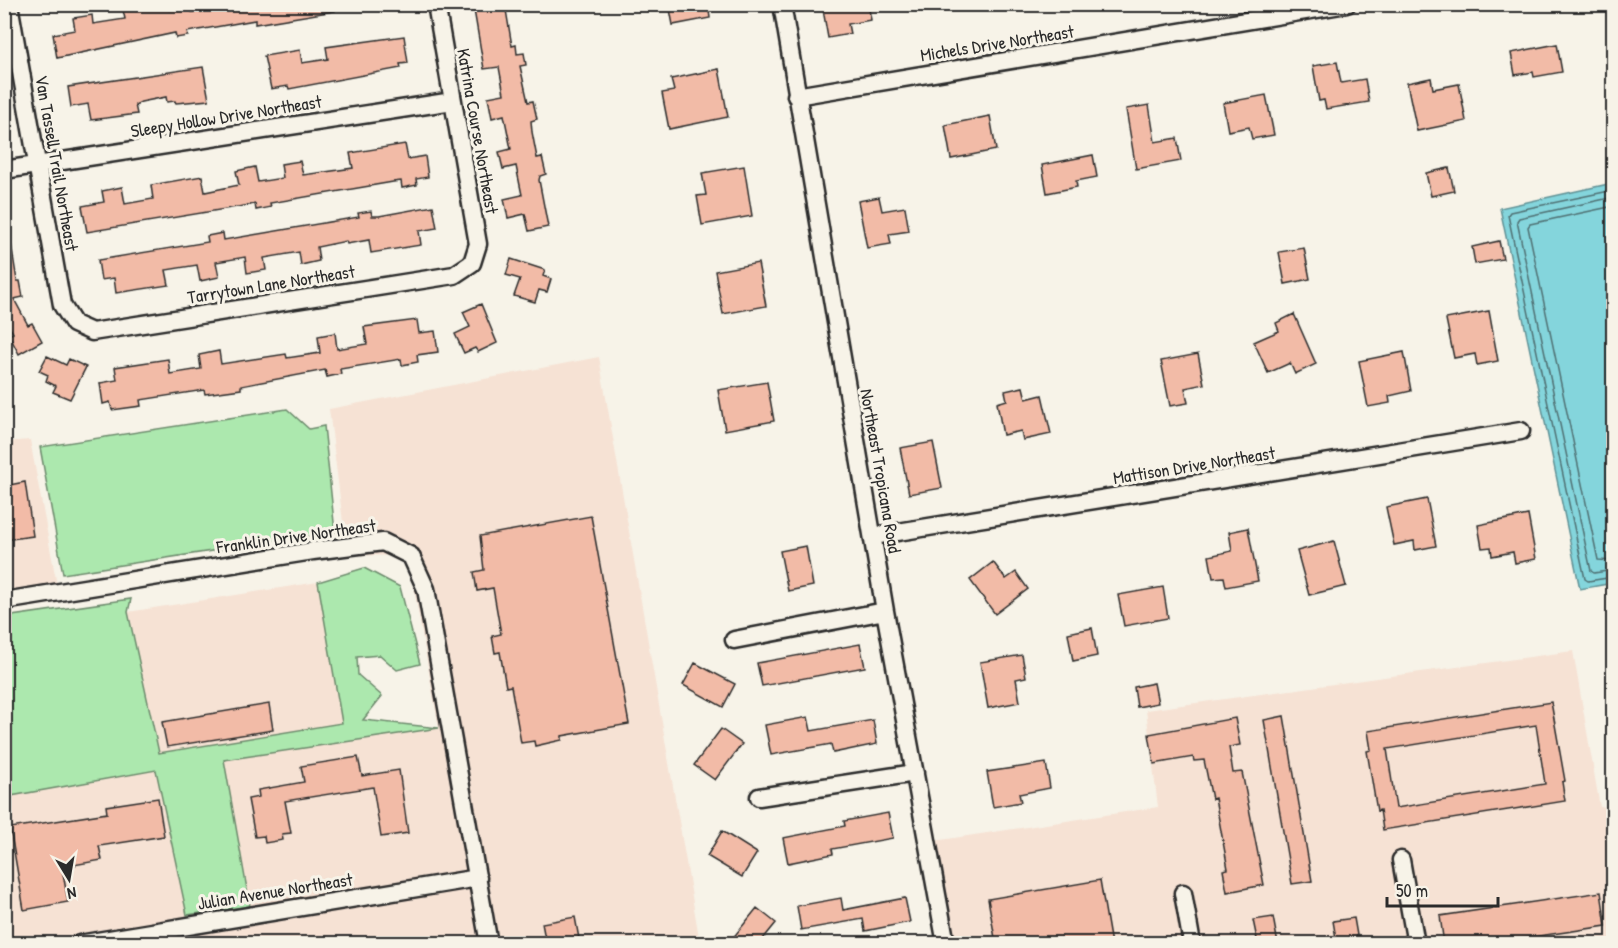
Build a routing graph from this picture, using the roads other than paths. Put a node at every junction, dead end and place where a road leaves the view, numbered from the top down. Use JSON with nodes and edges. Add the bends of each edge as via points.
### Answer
{"nodes":[{"id":1,"x":9,"y":4,"type":"edge"},
{"id":2,"x":436,"y":4,"type":"edge"},
{"id":3,"x":782,"y":4,"type":"edge"},
{"id":4,"x":1347,"y":4,"type":"edge"},
{"id":5,"x":796,"y":96,"type":"junction"},
{"id":6,"x":453,"y":100,"type":"junction"},
{"id":7,"x":37,"y":165,"type":"junction"},
{"id":8,"x":4,"y":170,"type":"edge"},
{"id":9,"x":472,"y":263,"type":"joint"},
{"id":10,"x":75,"y":324,"type":"joint"},
{"id":11,"x":1521,"y":431,"type":"dead end"},
{"id":12,"x":873,"y":536,"type":"junction"},
{"id":13,"x":4,"y":601,"type":"edge"},
{"id":14,"x":885,"y":611,"type":"junction"},
{"id":15,"x":734,"y":640,"type":"dead end"},
{"id":16,"x":915,"y":773,"type":"junction"},
{"id":17,"x":759,"y":797,"type":"dead end"},
{"id":18,"x":1401,"y":860,"type":"dead end"},
{"id":19,"x":478,"y":878,"type":"junction"},
{"id":20,"x":1183,"y":893,"type":"dead end"},
{"id":21,"x":79,"y":944,"type":"edge"},
{"id":22,"x":489,"y":944,"type":"edge"},
{"id":23,"x":946,"y":944,"type":"edge"},
{"id":24,"x":1192,"y":944,"type":"edge"},
{"id":25,"x":1416,"y":944,"type":"edge"}],
"edges":[{"from":1,"to":7,"type":"street","name":"Van Tassell Trail Northeast"},
{"from":2,"to":6,"type":"street","name":"Katrina Course Northeast"},
{"from":3,"to":5,"type":"street","name":"Northeast Tropicana Road"},
{"from":4,"to":5,"type":"street","name":"Michels Drive Northeast"},
{"from":5,"to":12,"type":"street","name":"Northeast Tropicana Road"},
{"from":6,"to":7,"type":"street","name":"Sleepy Hollow Drive Northeast"},
{"from":6,"to":9,"type":"street","name":"Katrina Course Northeast","via":[[478,244]]},
{"from":7,"to":8,"type":"street","name":"Sleepy Hollow Drive Northeast"},
{"from":7,"to":10,"type":"street","name":"Van Tassell Trail Northeast","via":[[62,305]]},
{"from":9,"to":10,"type":"street","name":"Tarrytown Lane Northeast","via":[[454,275],[92,332]]},
{"from":11,"to":12,"type":"street","name":"Mattison Drive Northeast"},
{"from":12,"to":14,"type":"street","name":"Northeast Tropicana Road"},
{"from":13,"to":19,"type":"street","name":"Franklin Drive Northeast","via":[[383,542],[411,556],[426,589]]},
{"from":14,"to":15,"type":"street"},
{"from":14,"to":16,"type":"street","name":"Northeast Tropicana Road"},
{"from":16,"to":17,"type":"street"},
{"from":16,"to":23,"type":"street","name":"Northeast Tropicana Road"},
{"from":18,"to":25,"type":"street"},
{"from":19,"to":21,"type":"street","name":"Julian Avenue Northeast"},
{"from":19,"to":22,"type":"street","name":"Franklin Drive Northeast"},
{"from":20,"to":24,"type":"street"}]}
